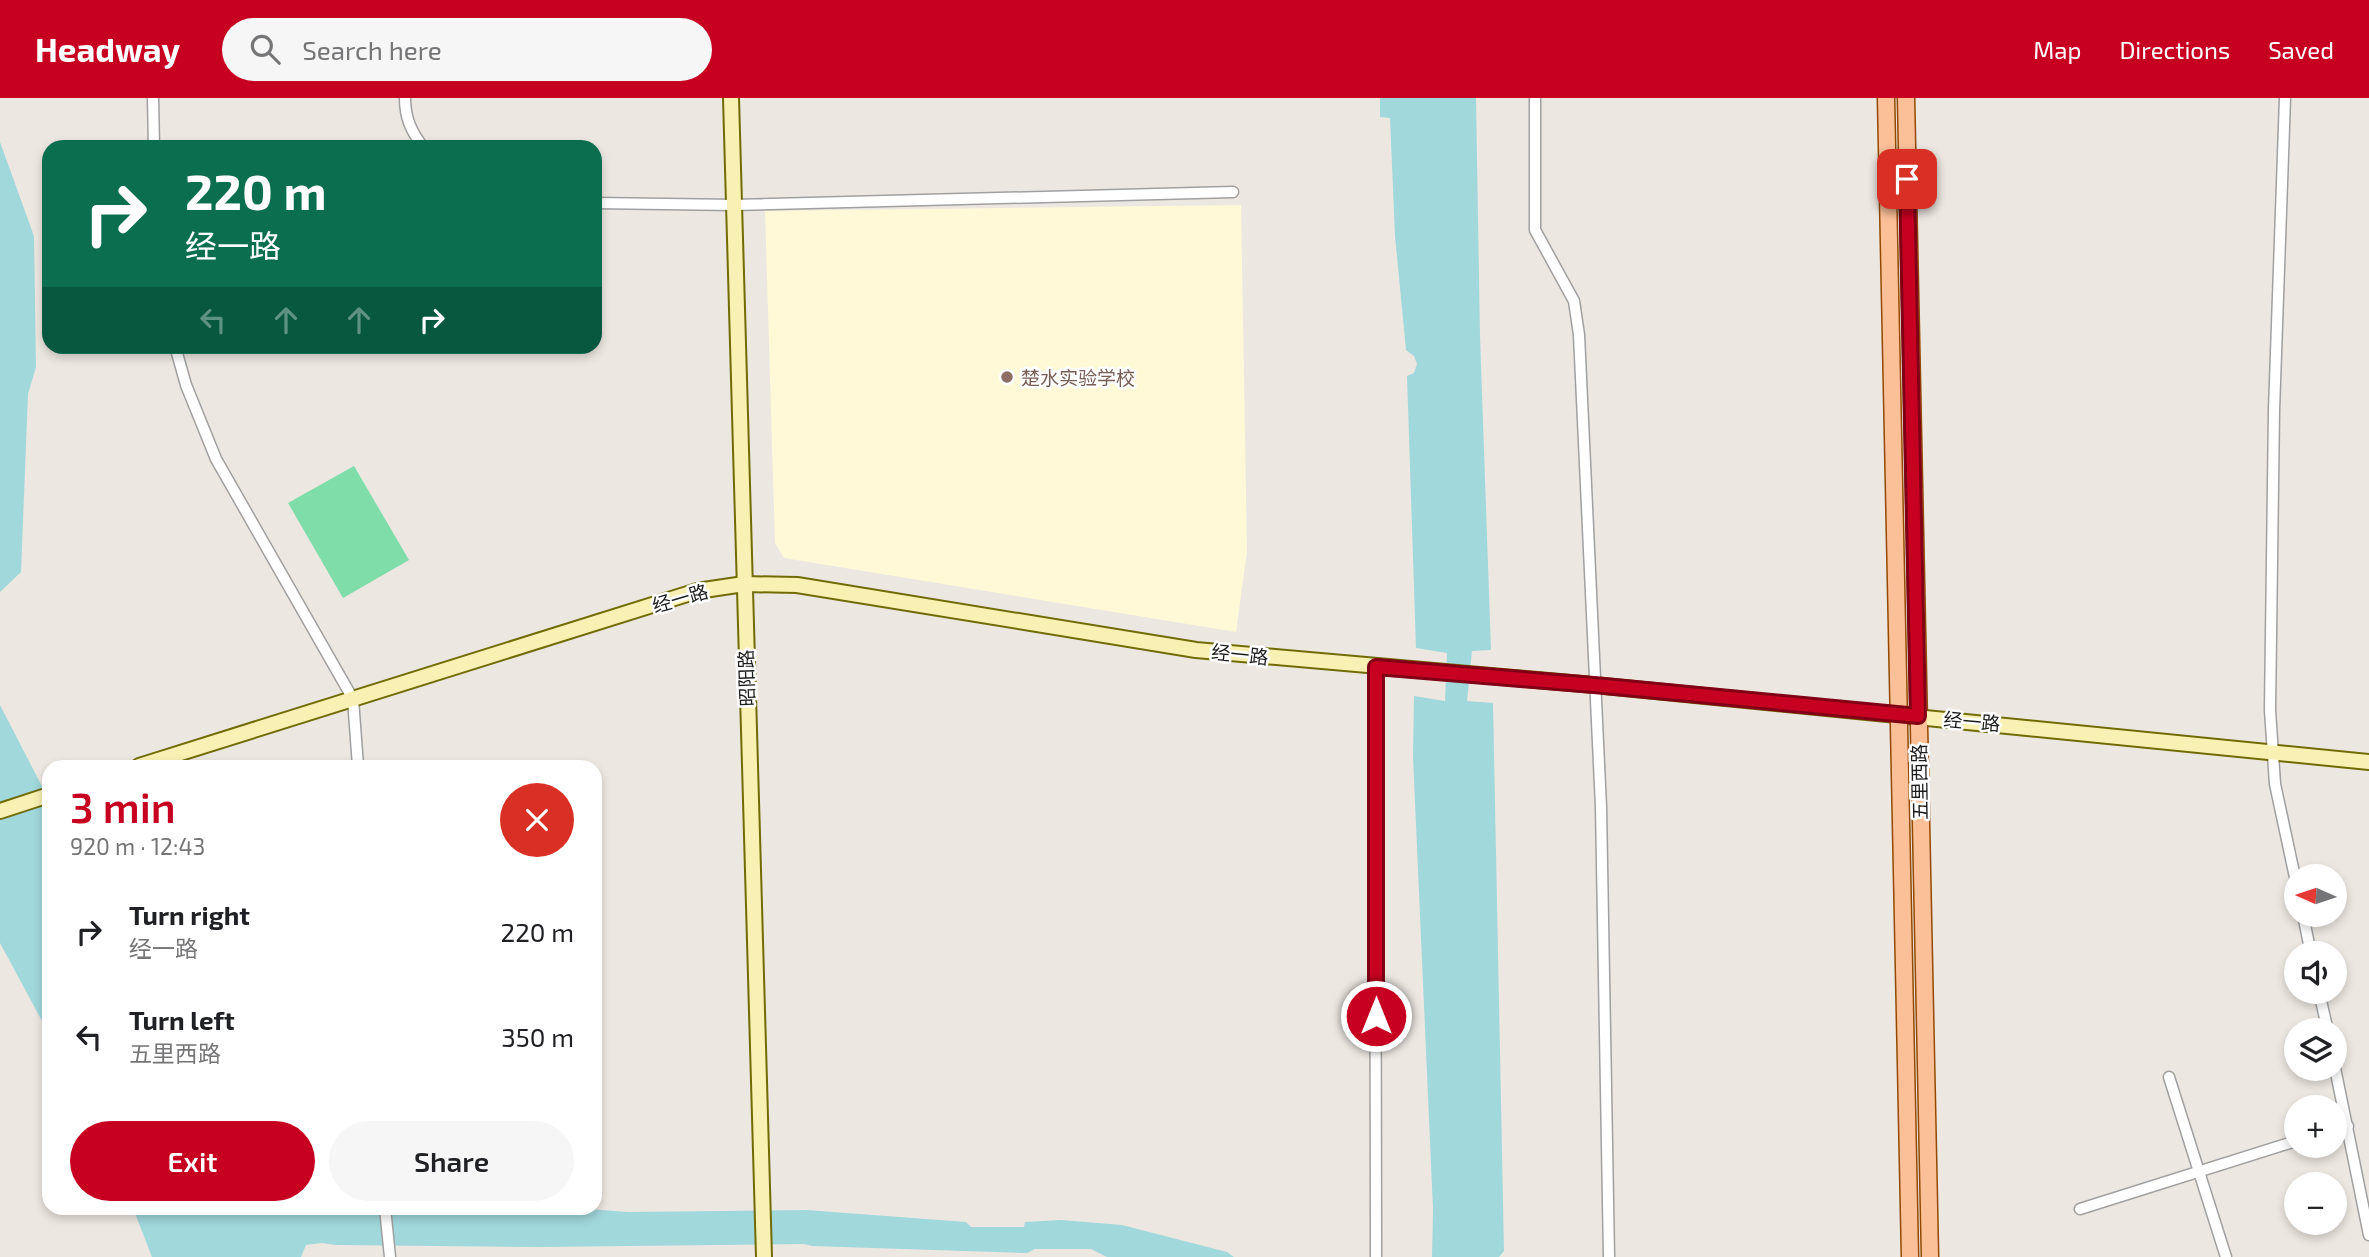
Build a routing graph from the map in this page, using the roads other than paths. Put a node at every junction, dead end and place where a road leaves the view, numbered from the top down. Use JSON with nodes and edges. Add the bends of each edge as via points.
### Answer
{"nodes":[{"id":1,"x":153,"y":98,"type":"edge"},
{"id":2,"x":405,"y":98,"type":"edge"},
{"id":3,"x":732,"y":98,"type":"edge"},
{"id":4,"x":1535,"y":98,"type":"edge"},
{"id":5,"x":1886,"y":98,"type":"edge"},
{"id":6,"x":1906,"y":98,"type":"edge"},
{"id":7,"x":2285,"y":98,"type":"edge"},
{"id":8,"x":153,"y":140,"type":"edge"},
{"id":9,"x":419,"y":140,"type":"edge"},
{"id":10,"x":1233,"y":192,"type":"dead end"},
{"id":11,"x":602,"y":203,"type":"edge"},
{"id":12,"x":734,"y":205,"type":"junction"},
{"id":13,"x":177,"y":354,"type":"edge"},
{"id":14,"x":744,"y":583,"type":"junction"},
{"id":15,"x":1376,"y":667,"type":"junction"},
{"id":16,"x":1594,"y":685,"type":"junction"},
{"id":17,"x":353,"y":699,"type":"junction"},
{"id":18,"x":1899,"y":714,"type":"junction"},
{"id":19,"x":1918,"y":716,"type":"junction"},
{"id":20,"x":2272,"y":751,"type":"junction"},
{"id":21,"x":158,"y":760,"type":"edge"},
{"id":22,"x":358,"y":760,"type":"edge"},
{"id":23,"x":2369,"y":762,"type":"edge"},
{"id":24,"x":42,"y":797,"type":"edge"},
{"id":25,"x":0,"y":811,"type":"edge"},
{"id":26,"x":2292,"y":864,"type":"edge"},
{"id":27,"x":2169,"y":1077,"type":"dead end"},
{"id":28,"x":2338,"y":1081,"type":"edge"},
{"id":29,"x":2348,"y":1126,"type":"joint"},
{"id":30,"x":2284,"y":1145,"type":"edge"},
{"id":31,"x":2198,"y":1170,"type":"junction"},
{"id":32,"x":2080,"y":1209,"type":"dead end"},
{"id":33,"x":386,"y":1215,"type":"edge"},
{"id":34,"x":2369,"y":1235,"type":"edge"},
{"id":35,"x":389,"y":1254,"type":"edge"},
{"id":36,"x":764,"y":1257,"type":"edge"},
{"id":37,"x":1376,"y":1257,"type":"edge"},
{"id":38,"x":1609,"y":1257,"type":"edge"},
{"id":39,"x":1910,"y":1257,"type":"edge"},
{"id":40,"x":1930,"y":1257,"type":"edge"},
{"id":41,"x":2226,"y":1257,"type":"edge"}],
"edges":[{"from":1,"to":8,"type":"street"},
{"from":2,"to":9,"type":"street","via":[[405,114]]},
{"from":3,"to":12,"type":"street","name":"昭阳路"},
{"from":4,"to":16,"type":"street","via":[[1535,230],[1574,301],[1579,335]]},
{"from":5,"to":18,"type":"main road","name":"五里西路"},
{"from":6,"to":19,"type":"main road","name":"五里西路"},
{"from":7,"to":20,"type":"street","via":[[2274,410]]},
{"from":10,"to":12,"type":"street"},
{"from":11,"to":12,"type":"street"},
{"from":12,"to":14,"type":"street","name":"昭阳路"},
{"from":13,"to":17,"type":"street","via":[[216,459]]},
{"from":14,"to":15,"type":"street","name":"经一路","via":[[797,585],[1196,650]]},
{"from":14,"to":17,"type":"street","name":"经一路","via":[[697,592]]},
{"from":14,"to":36,"type":"street","name":"昭阳路"},
{"from":15,"to":16,"type":"street","name":"经一路"},
{"from":15,"to":37,"type":"street"},
{"from":16,"to":18,"type":"street","name":"经一路"},
{"from":16,"to":38,"type":"street","via":[[1601,807]]},
{"from":17,"to":21,"type":"street","name":"经一路"},
{"from":17,"to":22,"type":"street"},
{"from":18,"to":19,"type":"street","name":"经一路"},
{"from":18,"to":39,"type":"main road","name":"五里西路"},
{"from":19,"to":20,"type":"street","name":"经一路"},
{"from":19,"to":40,"type":"main road","name":"五里西路"},
{"from":20,"to":23,"type":"street","name":"经一路"},
{"from":20,"to":26,"type":"street"},
{"from":24,"to":25,"type":"street"},
{"from":27,"to":31,"type":"street"},
{"from":28,"to":29,"type":"street"},
{"from":29,"to":34,"type":"street"},
{"from":30,"to":31,"type":"street"},
{"from":31,"to":32,"type":"street"},
{"from":31,"to":41,"type":"street"},
{"from":33,"to":35,"type":"street"}]}
